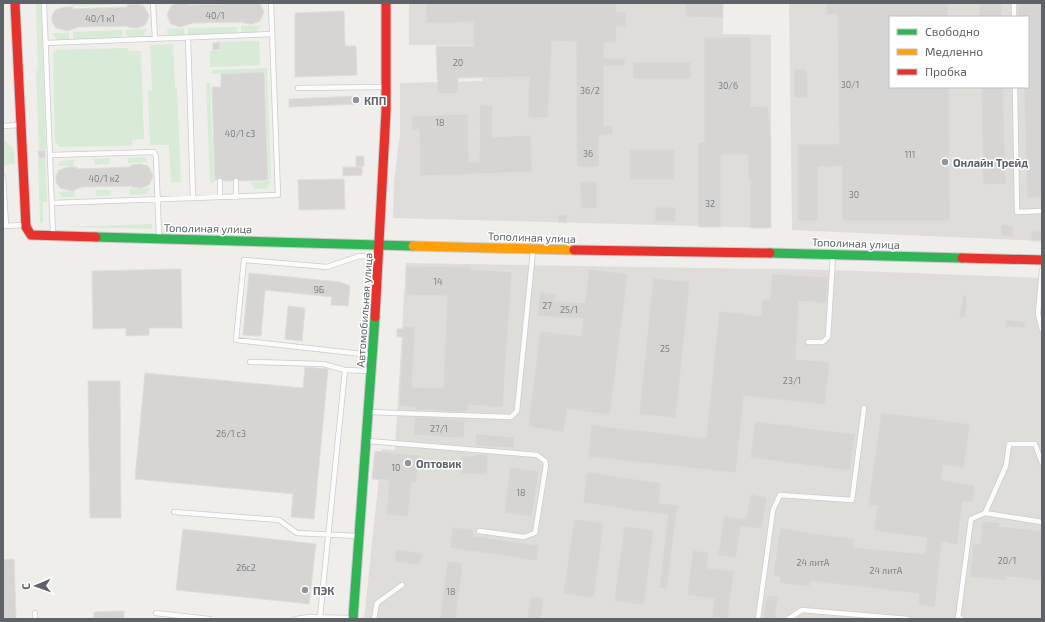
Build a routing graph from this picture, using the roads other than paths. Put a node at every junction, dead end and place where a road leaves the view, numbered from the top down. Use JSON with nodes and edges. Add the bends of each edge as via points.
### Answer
{"nodes":[{"id":1,"x":15,"y":3,"type":"edge"},
{"id":2,"x":44,"y":3,"type":"edge"},
{"id":3,"x":153,"y":3,"type":"edge"},
{"id":4,"x":271,"y":3,"type":"edge"},
{"id":5,"x":386,"y":3,"type":"edge"},
{"id":6,"x":1014,"y":3,"type":"edge"},
{"id":7,"x":1014,"y":16,"type":"edge"},
{"id":8,"x":272,"y":34,"type":"junction"},
{"id":9,"x":188,"y":38,"type":"junction"},
{"id":10,"x":155,"y":39,"type":"junction"},
{"id":11,"x":46,"y":43,"type":"junction"},
{"id":12,"x":386,"y":87,"type":"junction"},
{"id":13,"x":298,"y":88,"type":"dead end"},
{"id":14,"x":1015,"y":88,"type":"edge"},
{"id":15,"x":21,"y":125,"type":"junction"},
{"id":16,"x":3,"y":126,"type":"edge"},
{"id":17,"x":50,"y":155,"type":"junction"},
{"id":18,"x":3,"y":177,"type":"edge"},
{"id":19,"x":220,"y":181,"type":"dead end"},
{"id":20,"x":236,"y":181,"type":"dead end"},
{"id":21,"x":220,"y":197,"type":"junction"},
{"id":22,"x":236,"y":197,"type":"junction"},
{"id":23,"x":193,"y":198,"type":"junction"},
{"id":24,"x":158,"y":199,"type":"junction"},
{"id":25,"x":52,"y":203,"type":"junction"},
{"id":26,"x":1042,"y":212,"type":"edge"},
{"id":27,"x":5,"y":226,"type":"edge"},
{"id":28,"x":26,"y":226,"type":"junction"},
{"id":29,"x":53,"y":236,"type":"junction"},
{"id":30,"x":160,"y":239,"type":"junction"},
{"id":31,"x":380,"y":244,"type":"junction"},
{"id":32,"x":533,"y":249,"type":"junction"},
{"id":33,"x":833,"y":254,"type":"junction"},
{"id":34,"x":380,"y":257,"type":"junction"},
{"id":35,"x":1042,"y":260,"type":"edge"},
{"id":36,"x":1042,"y":270,"type":"edge"},
{"id":37,"x":1042,"y":330,"type":"edge"},
{"id":38,"x":808,"y":342,"type":"dead end"},
{"id":39,"x":373,"y":355,"type":"junction"},
{"id":40,"x":250,"y":362,"type":"dead end"},
{"id":41,"x":345,"y":370,"type":"junction"},
{"id":42,"x":372,"y":371,"type":"junction"},
{"id":43,"x":864,"y":408,"type":"dead end"},
{"id":44,"x":368,"y":412,"type":"junction"},
{"id":45,"x":366,"y":441,"type":"junction"},
{"id":46,"x":1042,"y":463,"type":"edge"},
{"id":47,"x":174,"y":512,"type":"dead end"},
{"id":48,"x":985,"y":513,"type":"junction"},
{"id":49,"x":1042,"y":522,"type":"edge"},
{"id":50,"x":479,"y":531,"type":"dead end"},
{"id":51,"x":329,"y":535,"type":"junction"},
{"id":52,"x":359,"y":536,"type":"junction"},
{"id":53,"x":402,"y":585,"type":"dead end"},
{"id":54,"x":34,"y":613,"type":"dead end"},
{"id":55,"x":156,"y":613,"type":"dead end"},
{"id":56,"x":320,"y":617,"type":"junction"},
{"id":57,"x":353,"y":618,"type":"edge"},
{"id":58,"x":35,"y":619,"type":"edge"},
{"id":59,"x":209,"y":619,"type":"edge"},
{"id":60,"x":296,"y":619,"type":"edge"},
{"id":61,"x":374,"y":619,"type":"edge"},
{"id":62,"x":758,"y":619,"type":"edge"},
{"id":63,"x":788,"y":619,"type":"edge"},
{"id":64,"x":908,"y":619,"type":"edge"},
{"id":65,"x":962,"y":619,"type":"edge"}],
"edges":[{"from":1,"to":15,"type":"street"},
{"from":2,"to":11,"type":"lane"},
{"from":3,"to":10,"type":"lane"},
{"from":4,"to":8,"type":"lane"},
{"from":5,"to":12,"type":"street","name":"Автомобильная улица"},
{"from":6,"to":7,"type":"lane"},
{"from":8,"to":9,"type":"lane"},
{"from":8,"to":22,"type":"lane","via":[[278,195]]},
{"from":9,"to":10,"type":"lane"},
{"from":9,"to":23,"type":"lane"},
{"from":10,"to":11,"type":"lane"},
{"from":11,"to":17,"type":"lane"},
{"from":12,"to":13,"type":"lane"},
{"from":12,"to":31,"type":"street","name":"Автомобильная улица"},
{"from":14,"to":26,"type":"lane","via":[[1017,212]]},
{"from":15,"to":16,"type":"lane"},
{"from":15,"to":28,"type":"street"},
{"from":17,"to":24,"type":"lane","via":[[154,152]]},
{"from":17,"to":25,"type":"lane"},
{"from":18,"to":27,"type":"lane"},
{"from":19,"to":21,"type":"lane"},
{"from":20,"to":22,"type":"lane"},
{"from":21,"to":22,"type":"lane"},
{"from":21,"to":23,"type":"lane"},
{"from":23,"to":24,"type":"lane"},
{"from":24,"to":25,"type":"lane"},
{"from":24,"to":30,"type":"lane"},
{"from":25,"to":29,"type":"lane"},
{"from":27,"to":28,"type":"lane"},
{"from":28,"to":29,"type":"street","name":"Тополиная улица","via":[[31,235]]},
{"from":29,"to":30,"type":"street","name":"Тополиная улица"},
{"from":30,"to":31,"type":"street","name":"Тополиная улица"},
{"from":31,"to":32,"type":"street","name":"Тополиная улица"},
{"from":31,"to":34,"type":"street","name":"Автомобильная улица"},
{"from":32,"to":33,"type":"street","name":"Тополиная улица"},
{"from":32,"to":44,"type":"lane","via":[[517,411],[514,415],[511,417]]},
{"from":33,"to":35,"type":"street","name":"Тополиная улица"},
{"from":33,"to":38,"type":"lane","via":[[828,337],[823,342]]},
{"from":34,"to":39,"type":"street","name":"Автомобильная улица"},
{"from":34,"to":39,"type":"lane","via":[[359,256],[327,268],[244,260],[236,340]]},
{"from":36,"to":37,"type":"lane","via":[[1038,314]]},
{"from":39,"to":42,"type":"street","name":"Автомобильная улица"},
{"from":40,"to":41,"type":"lane","via":[[322,364]]},
{"from":41,"to":42,"type":"lane"},
{"from":41,"to":51,"type":"lane"},
{"from":42,"to":44,"type":"street","name":"Автомобильная улица"},
{"from":43,"to":62,"type":"lane","via":[[852,500],[780,495],[772,510]]},
{"from":44,"to":45,"type":"street","name":"Автомобильная улица"},
{"from":45,"to":50,"type":"lane","via":[[542,457],[546,465],[535,532],[524,537]]},
{"from":45,"to":52,"type":"street","name":"Автомобильная улица"},
{"from":46,"to":48,"type":"lane","via":[[1035,444],[1009,444],[1006,466]]},
{"from":47,"to":51,"type":"lane","via":[[279,520],[297,533]]},
{"from":48,"to":49,"type":"lane"},
{"from":48,"to":65,"type":"lane","via":[[971,519],[958,618]]},
{"from":51,"to":52,"type":"lane"},
{"from":51,"to":56,"type":"lane"},
{"from":52,"to":57,"type":"street","name":"Автомобильная улица"},
{"from":53,"to":61,"type":"lane","via":[[377,603]]},
{"from":54,"to":58,"type":"lane"},
{"from":55,"to":59,"type":"lane"},
{"from":56,"to":57,"type":"lane"},
{"from":56,"to":60,"type":"lane"},
{"from":63,"to":64,"type":"lane","via":[[802,610]]}]}
